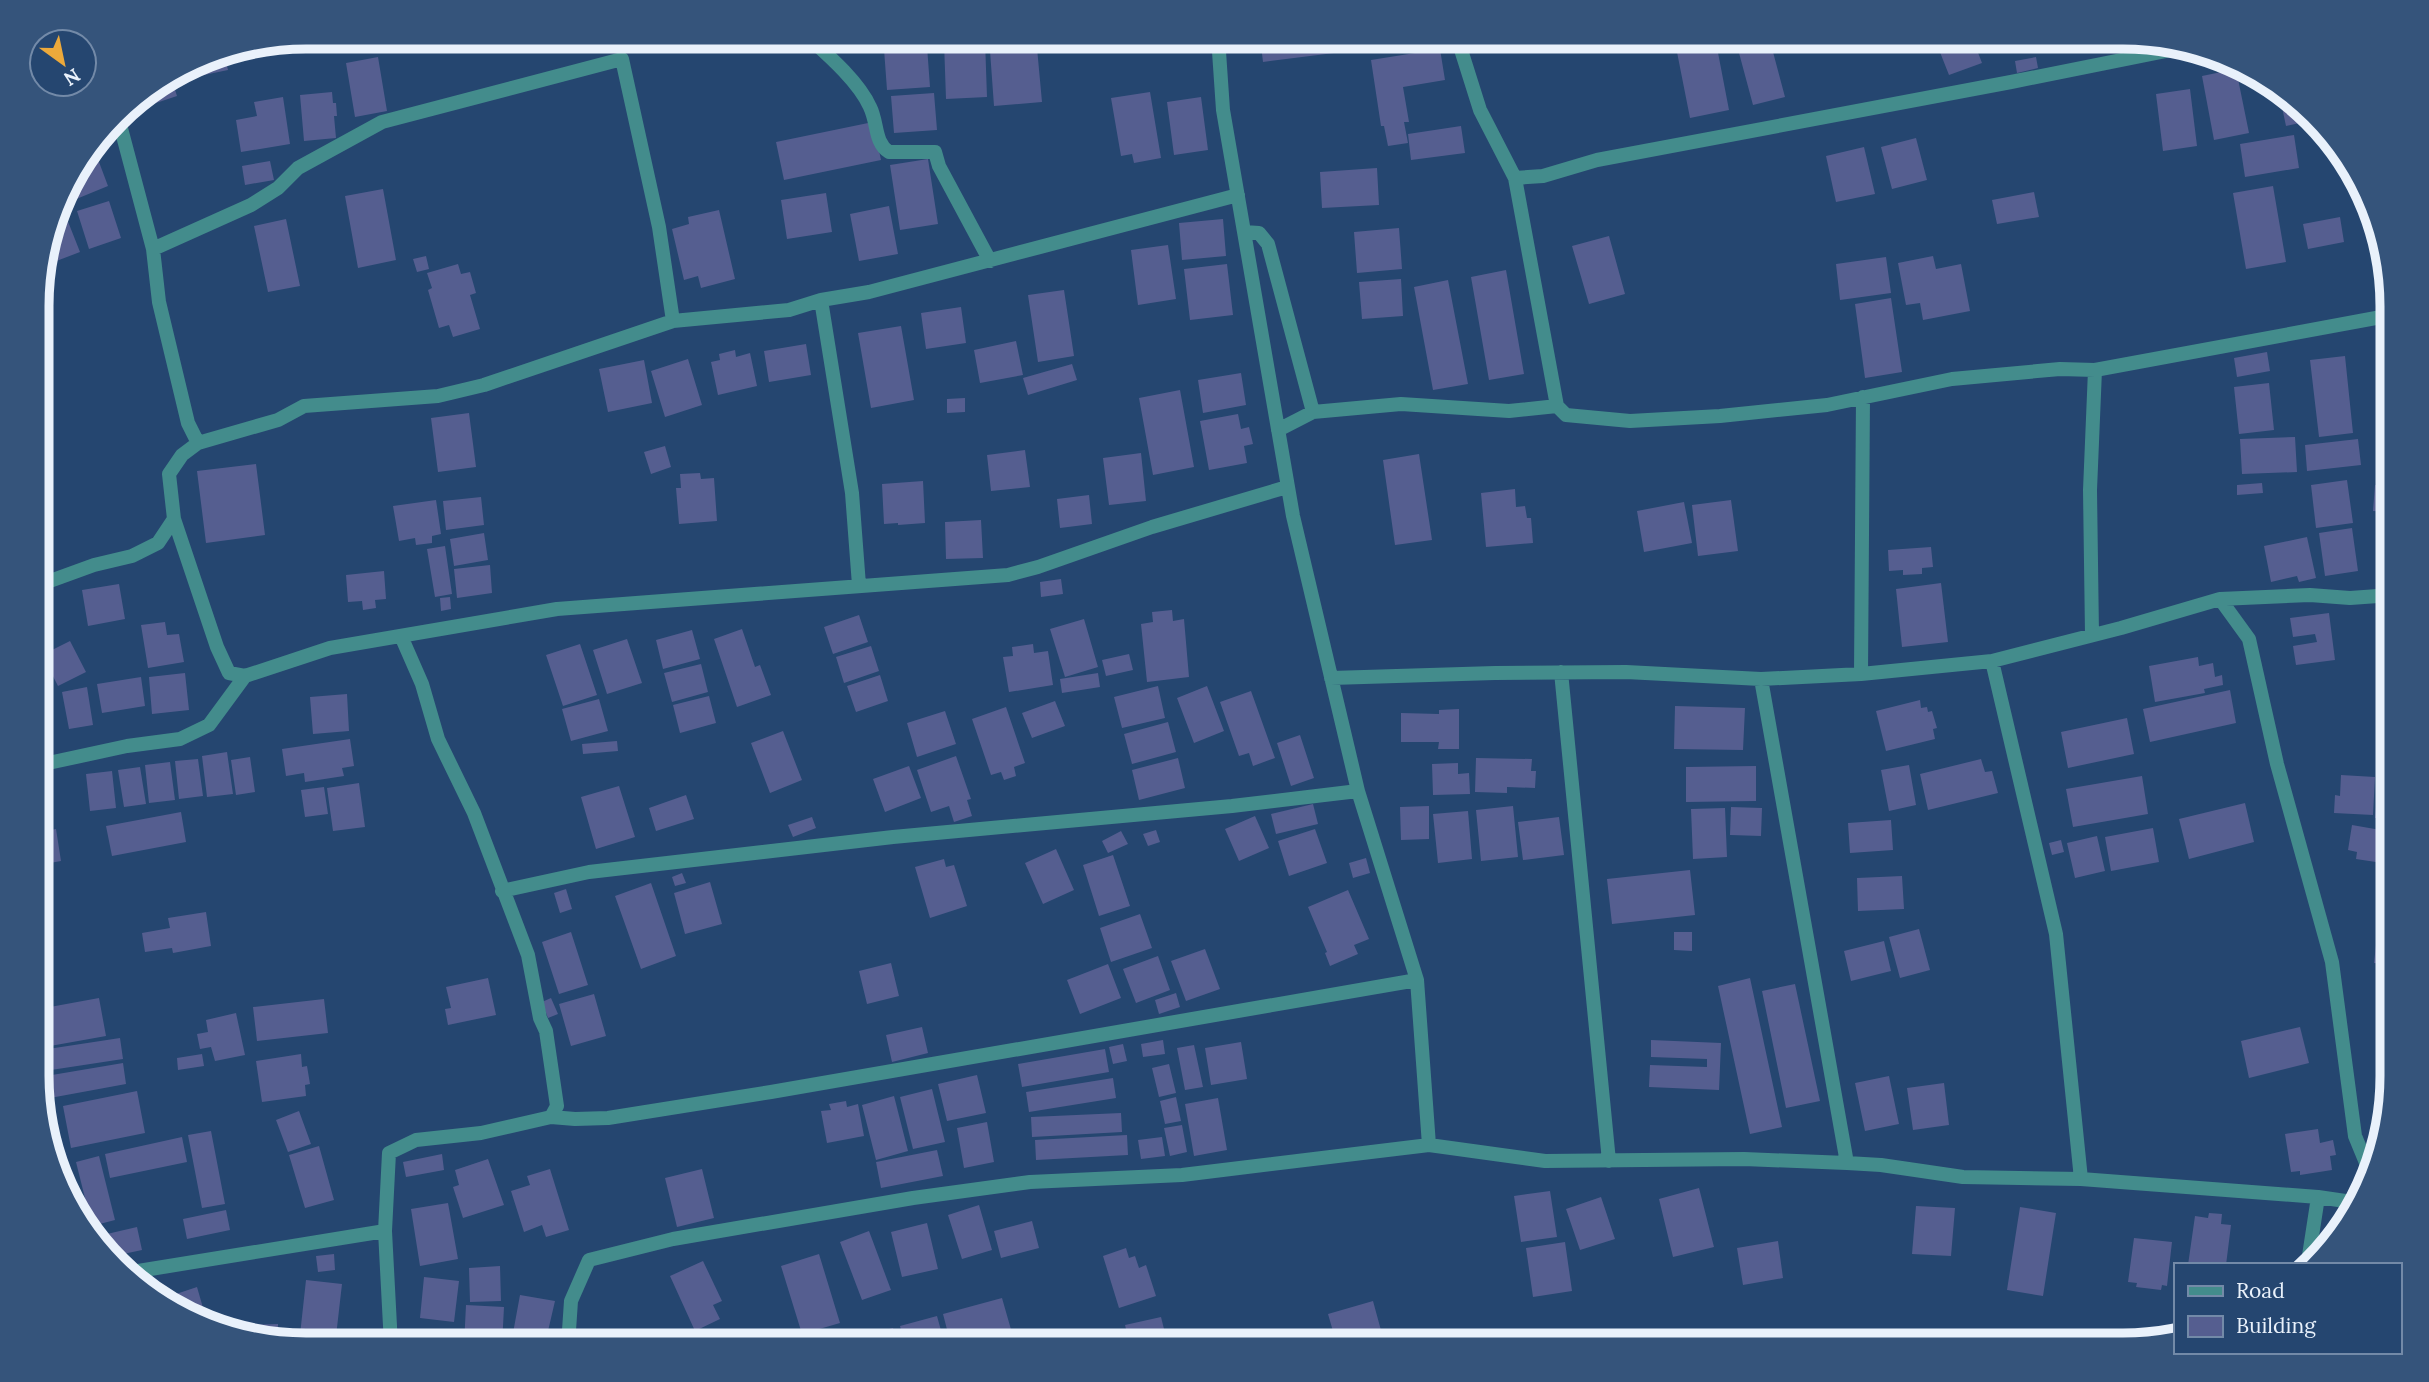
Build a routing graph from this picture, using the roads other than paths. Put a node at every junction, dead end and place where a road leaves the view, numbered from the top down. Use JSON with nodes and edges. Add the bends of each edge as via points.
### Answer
{"nodes":[{"id":1,"x":821,"y":49,"type":"edge"},
{"id":2,"x":1219,"y":49,"type":"edge"},
{"id":3,"x":1461,"y":49,"type":"edge"},
{"id":4,"x":2162,"y":52,"type":"edge"},
{"id":5,"x":121,"y":128,"type":"edge"},
{"id":6,"x":1515,"y":178,"type":"junction"},
{"id":7,"x":1238,"y":195,"type":"junction"},
{"id":8,"x":1244,"y":232,"type":"junction"},
{"id":9,"x":153,"y":249,"type":"junction"},
{"id":10,"x":990,"y":261,"type":"junction"},
{"id":11,"x":821,"y":300,"type":"junction"},
{"id":12,"x":2380,"y":316,"type":"edge"},
{"id":13,"x":673,"y":321,"type":"junction"},
{"id":14,"x":2095,"y":370,"type":"junction"},
{"id":15,"x":1863,"y":397,"type":"junction"},
{"id":16,"x":1557,"y":406,"type":"junction"},
{"id":17,"x":1313,"y":412,"type":"junction"},
{"id":18,"x":1278,"y":430,"type":"junction"},
{"id":19,"x":198,"y":443,"type":"junction"},
{"id":20,"x":1287,"y":487,"type":"junction"},
{"id":21,"x":174,"y":519,"type":"junction"},
{"id":22,"x":49,"y":581,"type":"edge"},
{"id":23,"x":859,"y":585,"type":"junction"},
{"id":24,"x":2380,"y":596,"type":"edge"},
{"id":25,"x":2220,"y":599,"type":"junction"},
{"id":26,"x":2092,"y":635,"type":"junction"},
{"id":27,"x":401,"y":636,"type":"junction"},
{"id":28,"x":1992,"y":661,"type":"junction"},
{"id":29,"x":1561,"y":672,"type":"junction"},
{"id":30,"x":1861,"y":674,"type":"junction"},
{"id":31,"x":245,"y":676,"type":"junction"},
{"id":32,"x":1331,"y":678,"type":"junction"},
{"id":33,"x":1761,"y":679,"type":"junction"},
{"id":34,"x":49,"y":763,"type":"edge"},
{"id":35,"x":1359,"y":791,"type":"junction"},
{"id":36,"x":502,"y":891,"type":"junction"},
{"id":37,"x":1417,"y":980,"type":"junction"},
{"id":38,"x":551,"y":1116,"type":"junction"},
{"id":39,"x":1429,"y":1145,"type":"junction"},
{"id":40,"x":1609,"y":1161,"type":"junction"},
{"id":41,"x":2365,"y":1161,"type":"edge"},
{"id":42,"x":1847,"y":1163,"type":"junction"},
{"id":43,"x":2081,"y":1179,"type":"junction"},
{"id":44,"x":2318,"y":1198,"type":"junction"},
{"id":45,"x":2348,"y":1202,"type":"edge"},
{"id":46,"x":386,"y":1231,"type":"junction"},
{"id":47,"x":2309,"y":1253,"type":"edge"},
{"id":48,"x":138,"y":1271,"type":"edge"},
{"id":49,"x":390,"y":1333,"type":"edge"},
{"id":50,"x":569,"y":1333,"type":"edge"}],
"edges":[{"from":1,"to":10,"type":"street","via":[[871,108],[884,149],[935,152]]},
{"from":2,"to":7,"type":"street","via":[[1223,110]]},
{"from":3,"to":6,"type":"street","via":[[1480,110]]},
{"from":4,"to":6,"type":"street"},
{"from":5,"to":9,"type":"street"},
{"from":6,"to":16,"type":"street"},
{"from":7,"to":8,"type":"street"},
{"from":7,"to":10,"type":"street"},
{"from":8,"to":17,"type":"street","via":[[1259,233],[1268,244]]},
{"from":8,"to":18,"type":"street"},
{"from":9,"to":13,"type":"street","via":[[251,205],[298,168],[382,122],[622,59],[659,227]]},
{"from":9,"to":19,"type":"street","via":[[159,302],[188,423]]},
{"from":10,"to":11,"type":"street"},
{"from":11,"to":13,"type":"street","via":[[789,310]]},
{"from":11,"to":23,"type":"street","via":[[852,493]]},
{"from":12,"to":14,"type":"street"},
{"from":13,"to":19,"type":"street","via":[[484,386],[438,396],[304,406],[278,420]]},
{"from":14,"to":15,"type":"street","via":[[1952,379]]},
{"from":14,"to":26,"type":"street","via":[[2090,490]]},
{"from":15,"to":16,"type":"street","via":[[1760,412],[1630,421],[1566,415]]},
{"from":15,"to":30,"type":"street"},
{"from":16,"to":17,"type":"street","via":[[1509,411],[1401,404]]},
{"from":17,"to":18,"type":"street"},
{"from":18,"to":20,"type":"street"},
{"from":19,"to":21,"type":"street","via":[[169,474]]},
{"from":20,"to":23,"type":"street","via":[[1008,575]]},
{"from":20,"to":32,"type":"street"},
{"from":21,"to":22,"type":"street","via":[[158,543],[132,556]]},
{"from":21,"to":31,"type":"street","via":[[217,647],[229,673]]},
{"from":23,"to":27,"type":"street","via":[[557,609]]},
{"from":24,"to":25,"type":"street"},
{"from":25,"to":26,"type":"street"},
{"from":25,"to":41,"type":"street","via":[[2249,639],[2277,764],[2332,962],[2355,1136]]},
{"from":26,"to":28,"type":"street"},
{"from":27,"to":31,"type":"street","via":[[330,648]]},
{"from":27,"to":36,"type":"street"},
{"from":28,"to":30,"type":"street"},
{"from":28,"to":43,"type":"street","via":[[2056,934]]},
{"from":29,"to":32,"type":"street"},
{"from":29,"to":33,"type":"street"},
{"from":29,"to":40,"type":"street"},
{"from":30,"to":33,"type":"street"},
{"from":31,"to":34,"type":"street","via":[[209,724],[180,738]]},
{"from":32,"to":35,"type":"street"},
{"from":33,"to":42,"type":"street"},
{"from":35,"to":36,"type":"street","via":[[589,872]]},
{"from":35,"to":37,"type":"street"},
{"from":36,"to":38,"type":"street","via":[[528,955],[546,1031],[557,1106]]},
{"from":37,"to":38,"type":"street","via":[[771,1093],[608,1118]]},
{"from":37,"to":39,"type":"street"},
{"from":38,"to":46,"type":"street","via":[[481,1133],[416,1140],[389,1153]]},
{"from":39,"to":40,"type":"street","via":[[1545,1161]]},
{"from":39,"to":50,"type":"street","via":[[1182,1175],[1030,1182],[673,1238],[589,1259],[571,1301]]},
{"from":40,"to":42,"type":"street"},
{"from":42,"to":43,"type":"street","via":[[1962,1177]]},
{"from":43,"to":44,"type":"street"},
{"from":44,"to":45,"type":"street"},
{"from":44,"to":47,"type":"street"},
{"from":46,"to":48,"type":"street"},
{"from":46,"to":49,"type":"street"}]}
